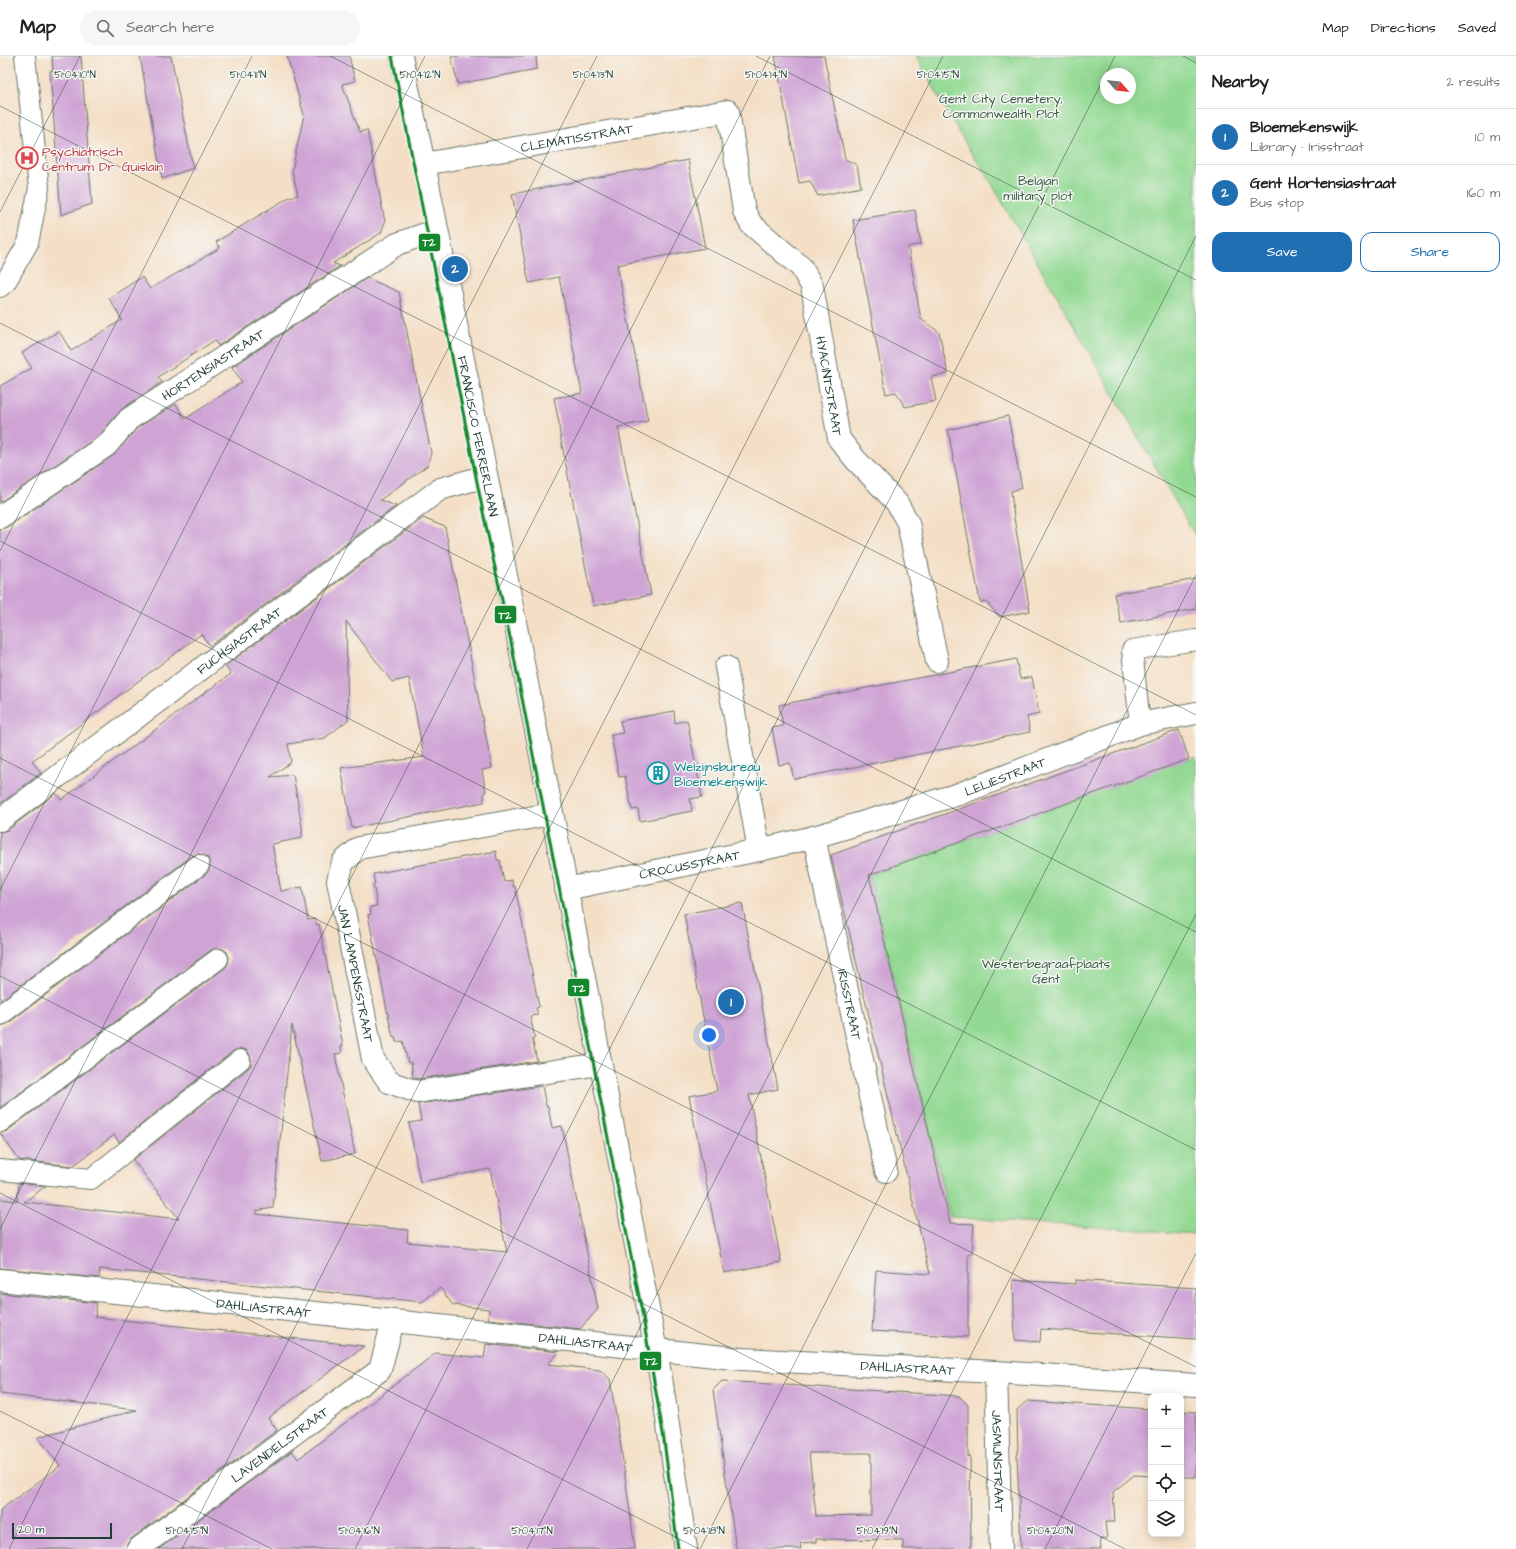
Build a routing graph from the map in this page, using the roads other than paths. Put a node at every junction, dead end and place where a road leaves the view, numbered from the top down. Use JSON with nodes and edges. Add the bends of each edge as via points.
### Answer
{"nodes":[{"id":1,"x":25,"y":56,"type":"edge"},
{"id":2,"x":401,"y":56,"type":"edge"},
{"id":3,"x":728,"y":111,"type":"joint"},
{"id":4,"x":424,"y":164,"type":"junction"},
{"id":5,"x":437,"y":232,"type":"junction"},
{"id":6,"x":0,"y":287,"type":"edge"},
{"id":7,"x":486,"y":476,"type":"junction"},
{"id":8,"x":0,"y":517,"type":"edge"},
{"id":9,"x":1196,"y":640,"type":"edge"},
{"id":10,"x":937,"y":662,"type":"dead end"},
{"id":11,"x":726,"y":667,"type":"dead end"},
{"id":12,"x":1196,"y":713,"type":"edge"},
{"id":13,"x":1140,"y":724,"type":"junction"},
{"id":14,"x":551,"y":814,"type":"junction"},
{"id":15,"x":0,"y":820,"type":"edge"},
{"id":16,"x":814,"y":837,"type":"junction"},
{"id":17,"x":759,"y":850,"type":"junction"},
{"id":18,"x":199,"y":865,"type":"dead end"},
{"id":19,"x":566,"y":889,"type":"junction"},
{"id":20,"x":218,"y":959,"type":"dead end"},
{"id":21,"x":0,"y":1015,"type":"edge"},
{"id":22,"x":240,"y":1060,"type":"dead end"},
{"id":23,"x":600,"y":1064,"type":"junction"},
{"id":24,"x":0,"y":1122,"type":"edge"},
{"id":25,"x":0,"y":1170,"type":"edge"},
{"id":26,"x":886,"y":1171,"type":"dead end"},
{"id":27,"x":0,"y":1280,"type":"edge"},
{"id":28,"x":392,"y":1321,"type":"junction"},
{"id":29,"x":656,"y":1350,"type":"junction"},
{"id":30,"x":996,"y":1372,"type":"junction"},
{"id":31,"x":1196,"y":1385,"type":"edge"},
{"id":32,"x":138,"y":1549,"type":"edge"},
{"id":33,"x":686,"y":1549,"type":"edge"},
{"id":34,"x":1001,"y":1549,"type":"edge"}],
"edges":[{"from":1,"to":6,"type":"lane","via":[[39,188],[28,243],[5,283]]},
{"from":2,"to":4,"type":"street","name":"FRANCISCO FERRERLAAN"},
{"from":3,"to":4,"type":"street","name":"CLEMATISSTRAAT"},
{"from":3,"to":10,"type":"street","name":"HYACINTSTRAAT","via":[[744,211],[751,224],[801,267],[812,286],[839,439],[897,503],[908,523]]},
{"from":4,"to":5,"type":"street","name":"FRANCISCO FERRERLAAN"},
{"from":5,"to":7,"type":"street","name":"FRANCISCO FERRERLAAN"},
{"from":5,"to":8,"type":"street","name":"HORTENSIASTRAAT","via":[[397,244],[129,419],[107,445]]},
{"from":7,"to":14,"type":"street","name":"FRANCISCO FERRERLAAN"},
{"from":7,"to":15,"type":"street","name":"FUCHSIASTRAAT","via":[[440,489]]},
{"from":9,"to":13,"type":"lane","via":[[1132,650]]},
{"from":11,"to":17,"type":"street"},
{"from":12,"to":13,"type":"street","name":"LELIESTRAAT"},
{"from":13,"to":16,"type":"street","name":"LELIESTRAAT","via":[[959,794]]},
{"from":14,"to":19,"type":"street","name":"FRANCISCO FERRERLAAN"},
{"from":14,"to":23,"type":"street","name":"JAN LAMPENSSTRAAT","via":[[359,848],[343,862],[338,881],[373,1059],[389,1082],[417,1092]]},
{"from":16,"to":17,"type":"street","name":"CROCUSSTRAAT"},
{"from":16,"to":26,"type":"street","name":"IRISSTRAAT"},
{"from":17,"to":19,"type":"street","name":"CROCUSSTRAAT"},
{"from":18,"to":21,"type":"lane"},
{"from":19,"to":23,"type":"street","name":"FRANCISCO FERRERLAAN"},
{"from":20,"to":24,"type":"lane"},
{"from":22,"to":25,"type":"lane","via":[[91,1179]]},
{"from":23,"to":29,"type":"street","name":"FRANCISCO FERRERLAAN"},
{"from":27,"to":28,"type":"street","name":"DAHLIASTRAAT"},
{"from":28,"to":29,"type":"street","name":"DAHLIASTRAAT"},
{"from":28,"to":32,"type":"street","name":"LAVENDELSTRAAT","via":[[380,1370]]},
{"from":29,"to":30,"type":"street","name":"DAHLIASTRAAT","via":[[742,1359]]},
{"from":29,"to":33,"type":"street","name":"FRANCISCO FERRERLAAN"},
{"from":30,"to":31,"type":"street","name":"DAHLIASTRAAT"},
{"from":30,"to":34,"type":"street","name":"JASMIJNSTRAAT"}]}
